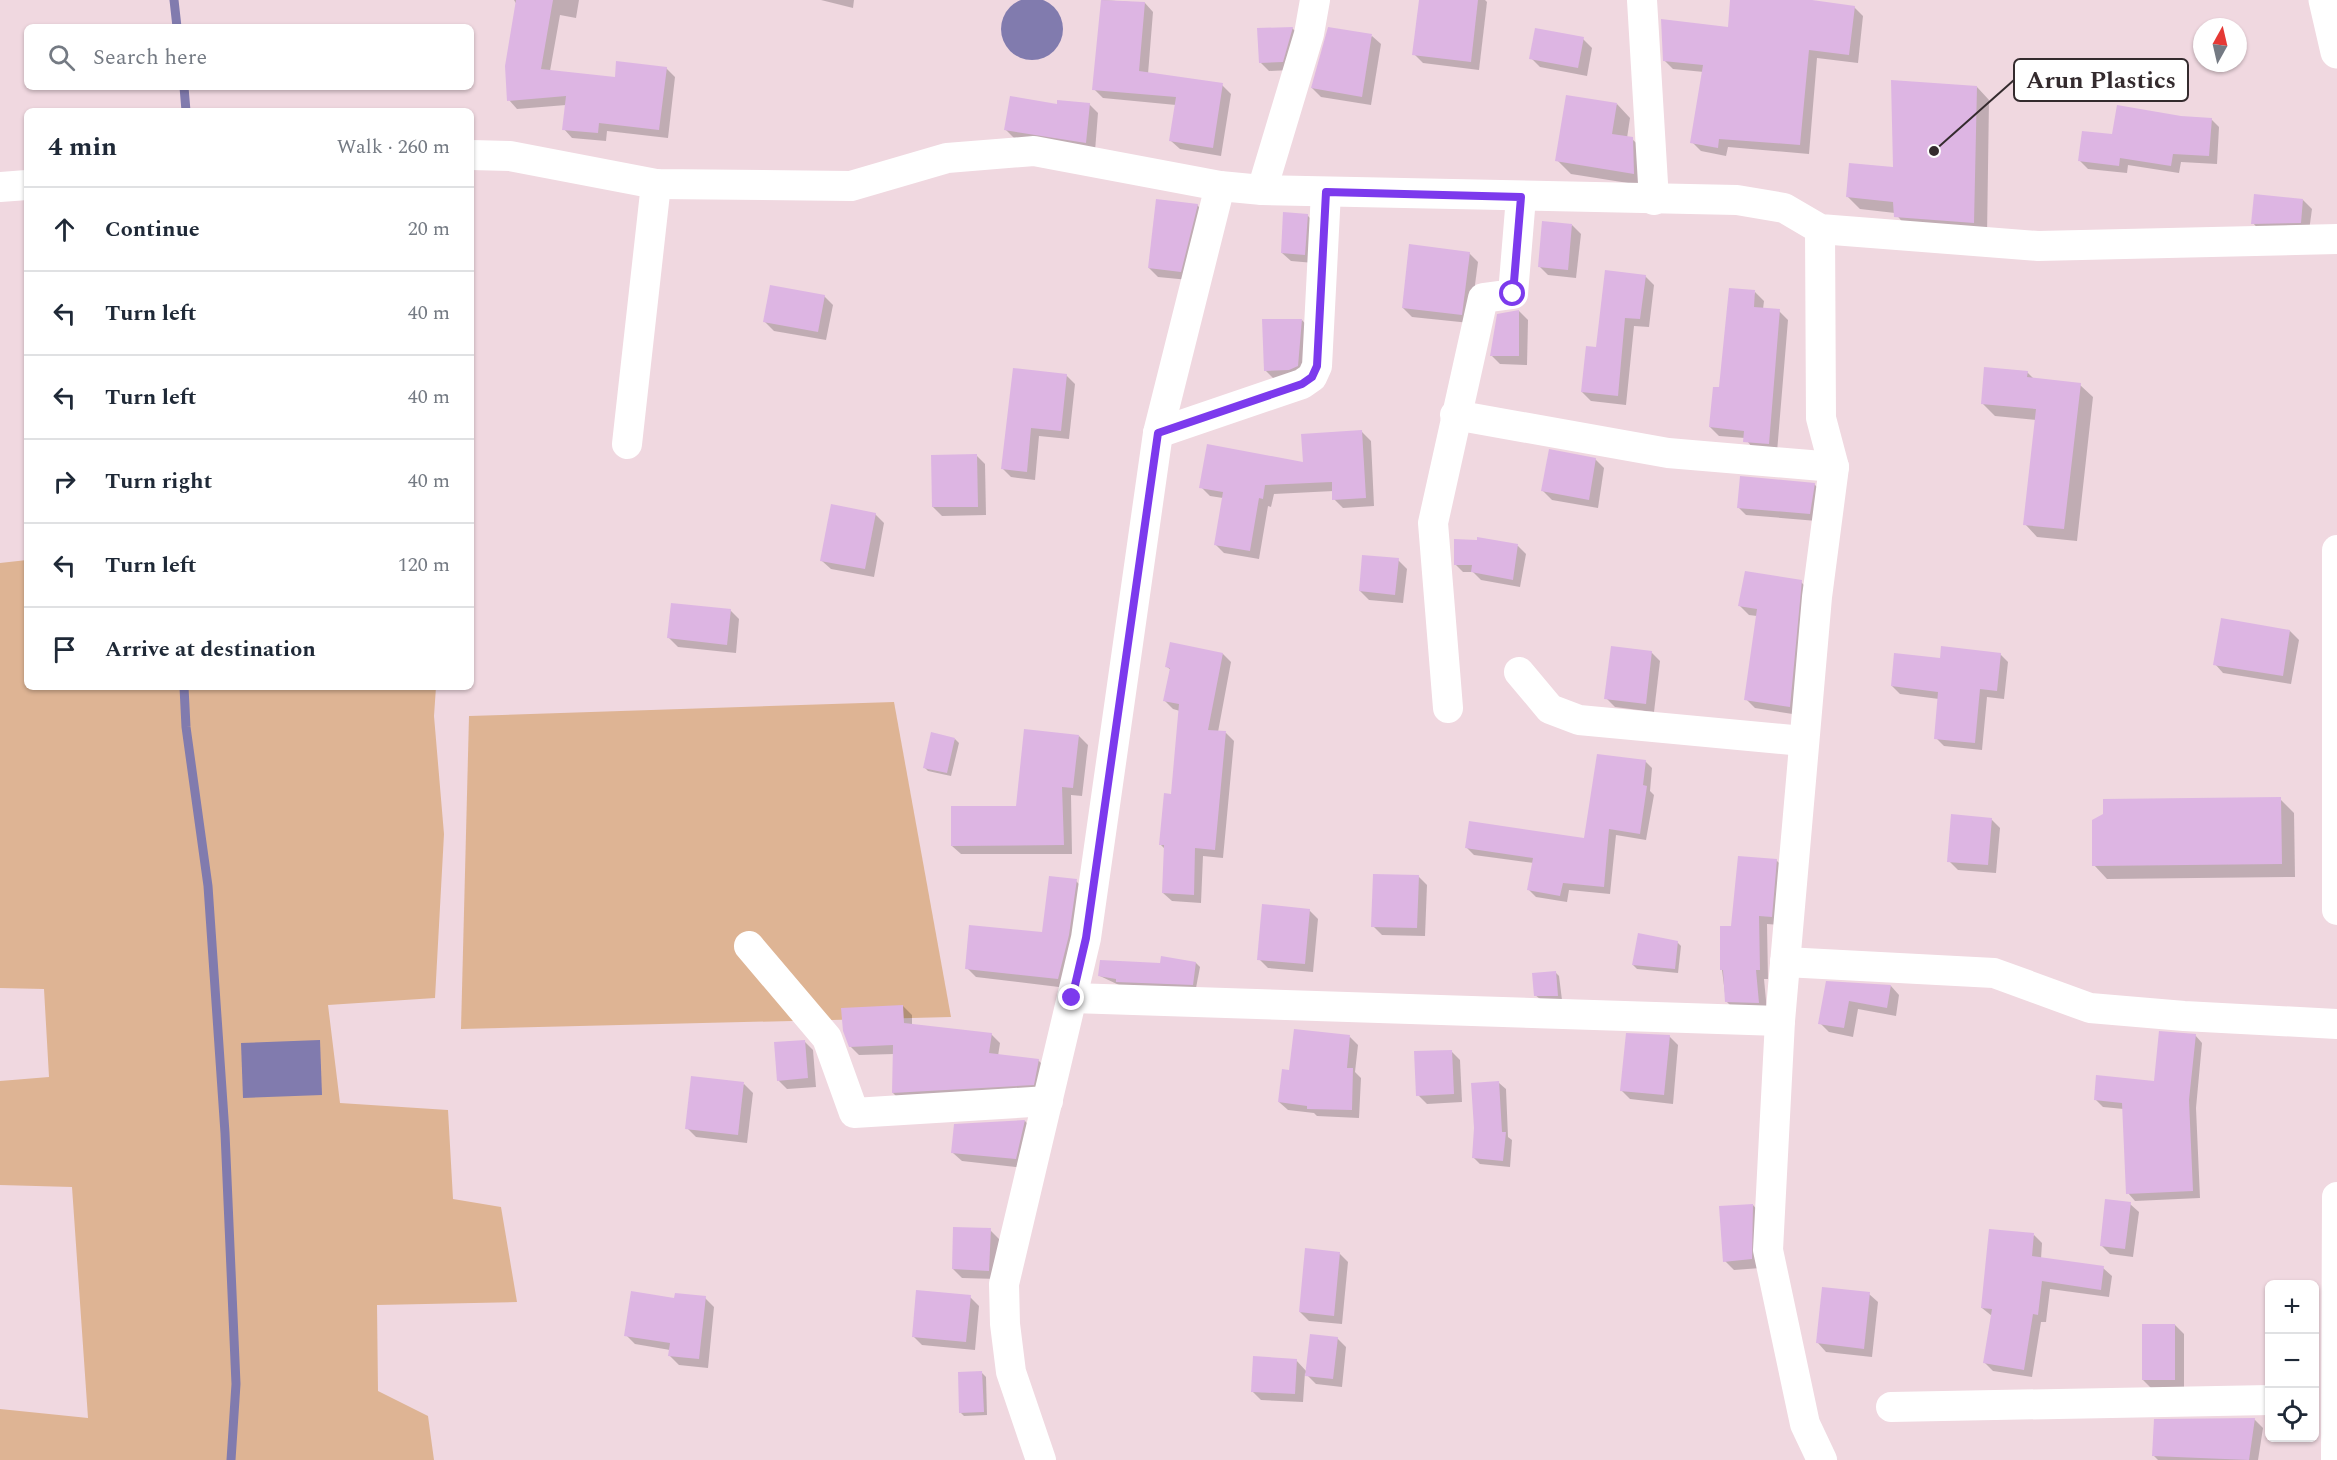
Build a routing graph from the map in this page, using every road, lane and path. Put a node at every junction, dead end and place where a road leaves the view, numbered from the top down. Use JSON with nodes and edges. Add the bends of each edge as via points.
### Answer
{"nodes":[{"id":1,"x":1315,"y":0,"type":"edge"},
{"id":2,"x":1642,"y":0,"type":"edge"},
{"id":3,"x":2325,"y":0,"type":"edge"},
{"id":4,"x":2337,"y":52,"type":"edge"},
{"id":5,"x":474,"y":155,"type":"edge"},
{"id":6,"x":656,"y":184,"type":"junction"},
{"id":7,"x":24,"y":185,"type":"edge"},
{"id":8,"x":1220,"y":186,"type":"junction"},
{"id":9,"x":0,"y":188,"type":"edge"},
{"id":10,"x":1262,"y":190,"type":"junction"},
{"id":11,"x":1326,"y":192,"type":"junction"},
{"id":12,"x":1521,"y":197,"type":"junction"},
{"id":13,"x":1654,"y":200,"type":"junction"},
{"id":14,"x":1820,"y":229,"type":"junction"},
{"id":15,"x":2337,"y":239,"type":"edge"},
{"id":16,"x":1455,"y":415,"type":"junction"},
{"id":17,"x":1158,"y":433,"type":"junction"},
{"id":18,"x":627,"y":444,"type":"dead end"},
{"id":19,"x":1834,"y":467,"type":"junction"},
{"id":20,"x":2337,"y":550,"type":"edge"},
{"id":21,"x":1519,"y":672,"type":"dead end"},
{"id":22,"x":1448,"y":708,"type":"dead end"},
{"id":23,"x":1803,"y":741,"type":"junction"},
{"id":24,"x":2337,"y":910,"type":"edge"},
{"id":25,"x":749,"y":946,"type":"dead end"},
{"id":26,"x":1785,"y":962,"type":"junction"},
{"id":27,"x":1072,"y":998,"type":"junction"},
{"id":28,"x":1780,"y":1021,"type":"junction"},
{"id":29,"x":2337,"y":1024,"type":"edge"},
{"id":30,"x":1048,"y":1101,"type":"junction"},
{"id":31,"x":2337,"y":1197,"type":"edge"},
{"id":32,"x":2325,"y":1399,"type":"edge"},
{"id":33,"x":2265,"y":1400,"type":"edge"},
{"id":34,"x":1891,"y":1407,"type":"dead end"},
{"id":35,"x":1041,"y":1460,"type":"edge"},
{"id":36,"x":1822,"y":1460,"type":"edge"},
{"id":37,"x":2336,"y":1460,"type":"edge"}],
"edges":[{"from":1,"to":10,"type":"street","via":[[1309,34]]},
{"from":2,"to":13,"type":"street"},
{"from":3,"to":4,"type":"highway"},
{"from":5,"to":6,"type":"street","via":[[510,156]]},
{"from":6,"to":8,"type":"street","via":[[851,186],[947,158],[1034,151]]},
{"from":6,"to":18,"type":"street"},
{"from":7,"to":9,"type":"street"},
{"from":8,"to":10,"type":"street"},
{"from":8,"to":17,"type":"street"},
{"from":10,"to":11,"type":"street"},
{"from":11,"to":12,"type":"street"},
{"from":11,"to":17,"type":"street","via":[[1317,366],[1312,377],[1302,384]]},
{"from":12,"to":13,"type":"street"},
{"from":12,"to":16,"type":"street","via":[[1513,294],[1483,298]]},
{"from":13,"to":14,"type":"street","via":[[1737,200],[1784,208]]},
{"from":14,"to":15,"type":"street","via":[[2038,246]]},
{"from":14,"to":19,"type":"street","via":[[1821,418]]},
{"from":16,"to":19,"type":"street","via":[[1668,453]]},
{"from":16,"to":22,"type":"street","via":[[1433,523]]},
{"from":17,"to":27,"type":"street","via":[[1086,938]]},
{"from":19,"to":23,"type":"street"},
{"from":20,"to":24,"type":"street"},
{"from":21,"to":23,"type":"street","via":[[1550,709],[1579,720]]},
{"from":23,"to":26,"type":"street"},
{"from":25,"to":30,"type":"street","via":[[827,1038],[854,1113]]},
{"from":26,"to":28,"type":"street"},
{"from":26,"to":29,"type":"street","via":[[1994,973],[2090,1008]]},
{"from":27,"to":28,"type":"street"},
{"from":27,"to":30,"type":"street"},
{"from":28,"to":36,"type":"street","via":[[1768,1250],[1805,1424]]},
{"from":30,"to":35,"type":"street","via":[[1004,1284],[1011,1372]]},
{"from":31,"to":32,"type":"street"},
{"from":32,"to":37,"type":"street"},
{"from":33,"to":34,"type":"street"}]}
